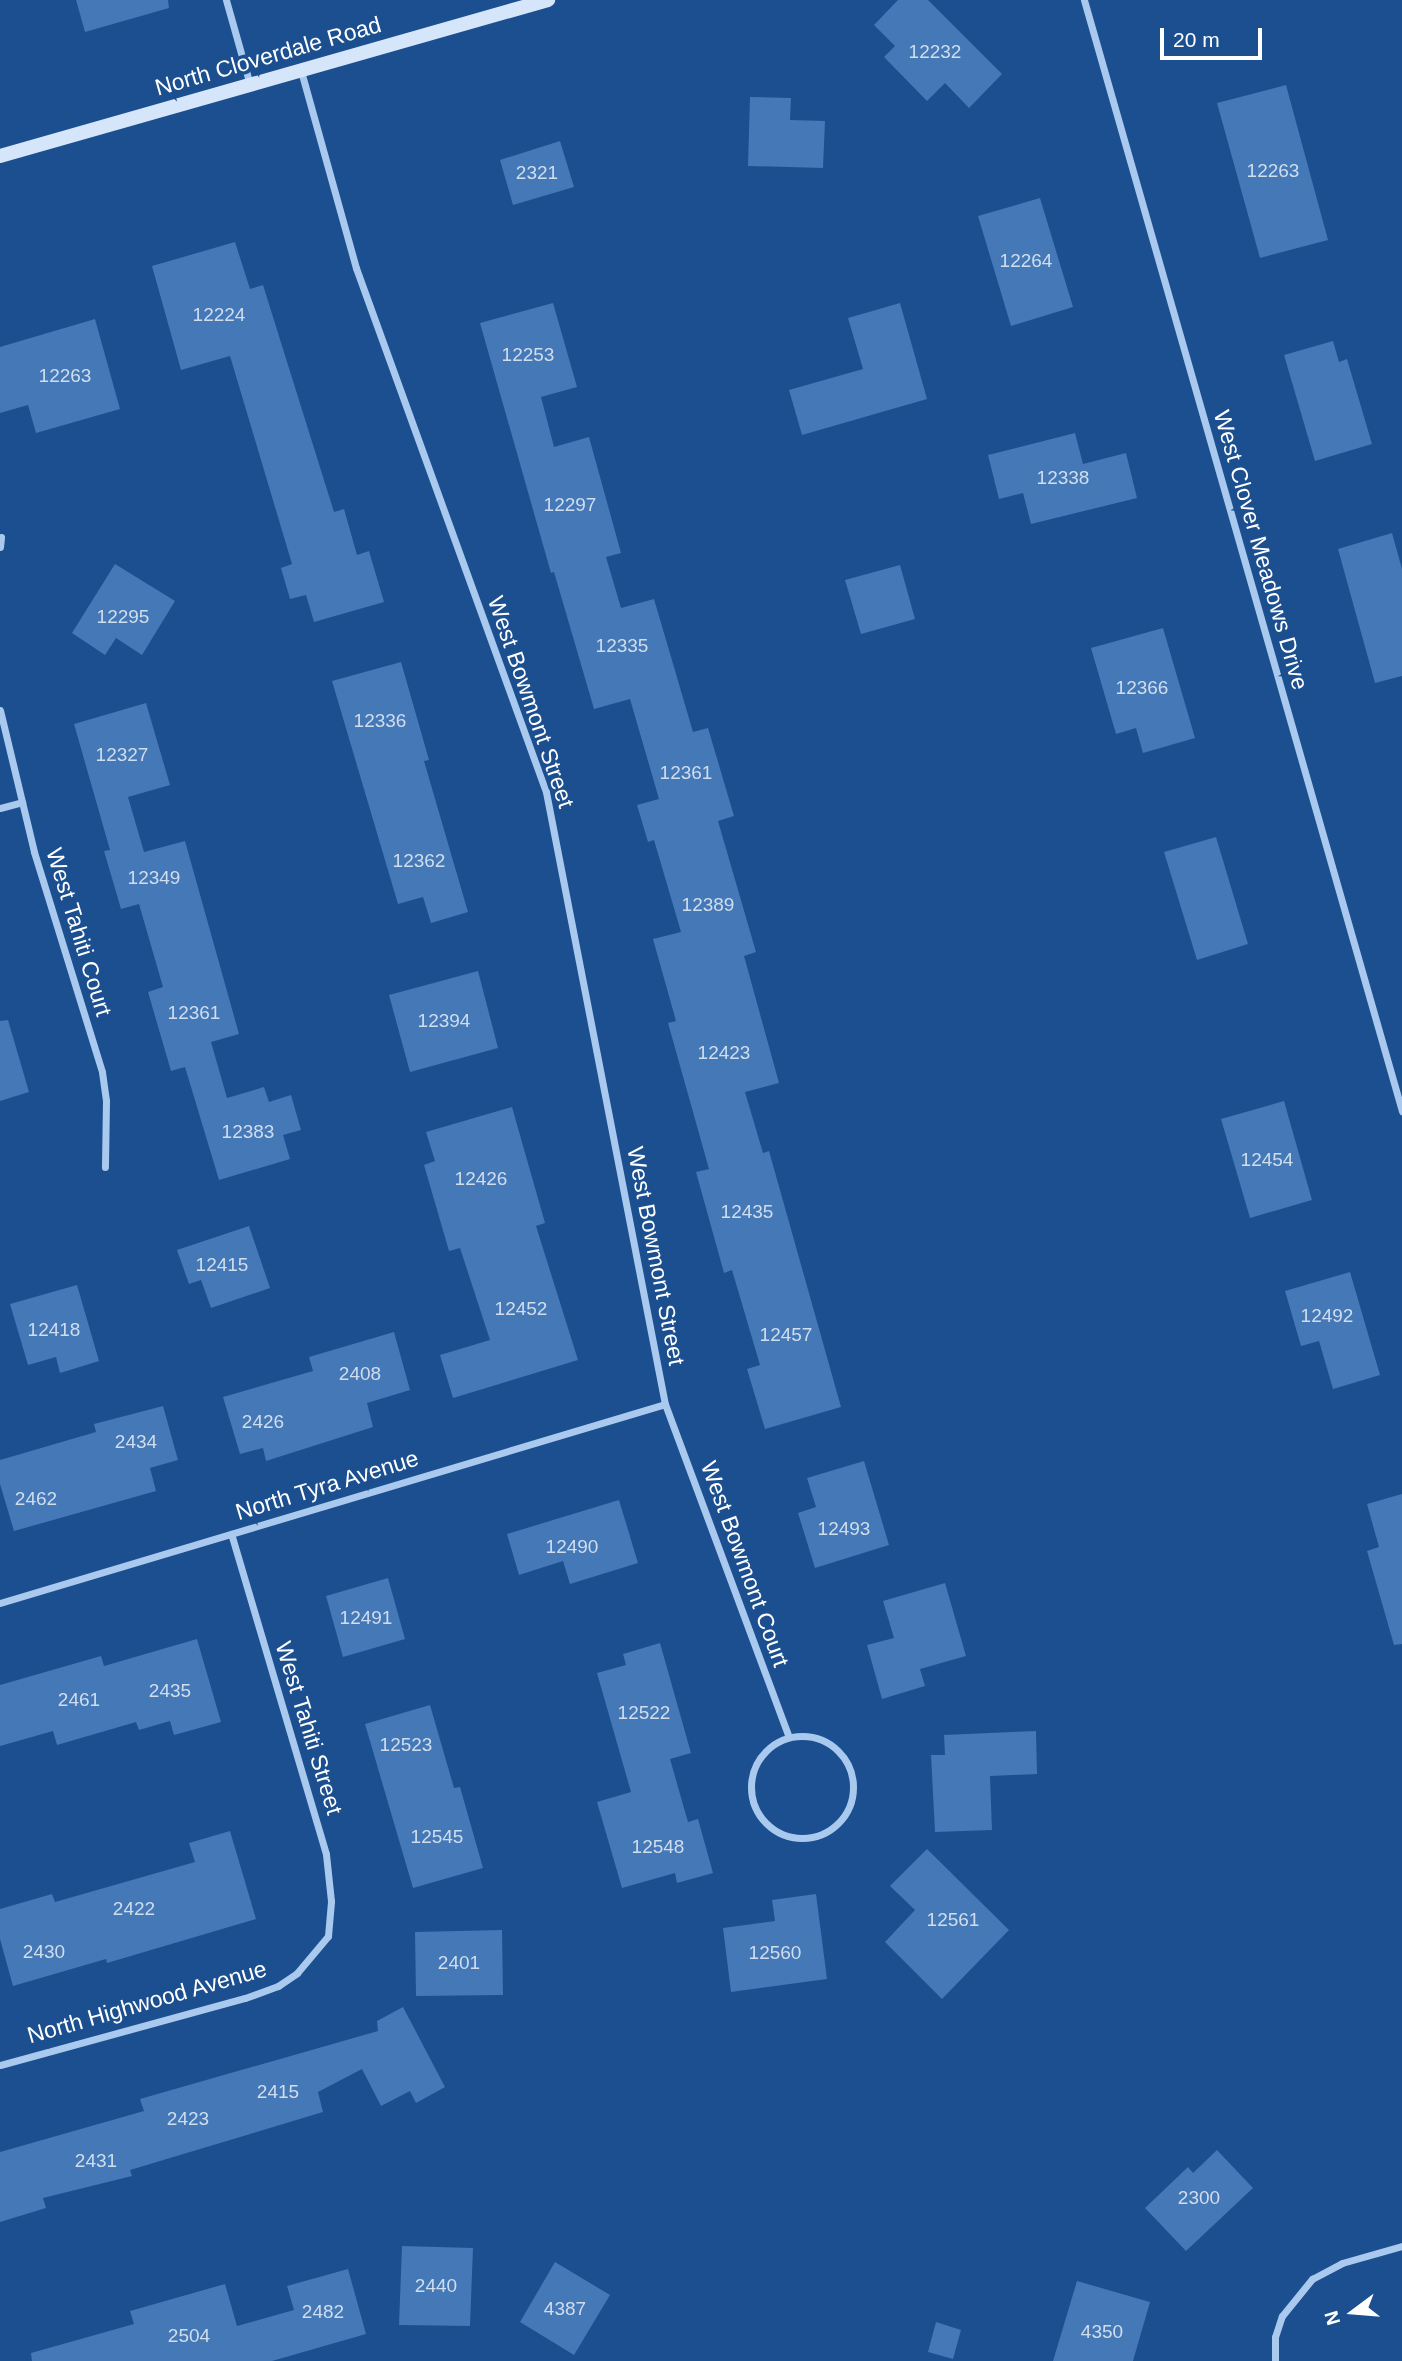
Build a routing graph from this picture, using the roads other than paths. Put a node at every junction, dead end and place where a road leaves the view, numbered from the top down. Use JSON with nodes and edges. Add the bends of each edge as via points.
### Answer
{"nodes":[{"id":1,"x":226,"y":0,"type":"edge"},
{"id":2,"x":548,"y":0,"type":"edge"},
{"id":3,"x":1084,"y":0,"type":"edge"},
{"id":4,"x":300,"y":71,"type":"junction"},
{"id":5,"x":251,"y":85,"type":"junction"},
{"id":6,"x":0,"y":156,"type":"edge"},
{"id":7,"x":1,"y":537,"type":"edge"},
{"id":8,"x":0,"y":547,"type":"edge"},
{"id":9,"x":0,"y":710,"type":"edge"},
{"id":10,"x":22,"y":802,"type":"junction"},
{"id":11,"x":0,"y":808,"type":"edge"},
{"id":12,"x":1402,"y":1111,"type":"edge"},
{"id":13,"x":105,"y":1167,"type":"dead end"},
{"id":14,"x":665,"y":1404,"type":"junction"},
{"id":15,"x":231,"y":1534,"type":"junction"},
{"id":16,"x":0,"y":1603,"type":"edge"},
{"id":17,"x":789,"y":1737,"type":"junction"},
{"id":18,"x":328,"y":1936,"type":"joint"},
{"id":19,"x":0,"y":2065,"type":"edge"},
{"id":20,"x":1402,"y":2246,"type":"edge"},
{"id":21,"x":1275,"y":2361,"type":"edge"}],
"edges":[{"from":1,"to":5,"type":"street"},
{"from":2,"to":4,"type":"main road","name":"North Cloverdale Road"},
{"from":3,"to":12,"type":"street","name":"West Clover Meadows Drive"},
{"from":4,"to":5,"type":"main road","name":"North Cloverdale Road"},
{"from":4,"to":14,"type":"street","name":"West Bowmont Street","via":[[356,268],[546,792]]},
{"from":5,"to":6,"type":"main road","name":"North Cloverdale Road"},
{"from":7,"to":8,"type":"street"},
{"from":9,"to":10,"type":"street","name":"West Tahiti Court"},
{"from":10,"to":11,"type":"street"},
{"from":10,"to":13,"type":"street","name":"West Tahiti Court","via":[[102,1072]]},
{"from":14,"to":15,"type":"street","name":"North Tyra Avenue"},
{"from":14,"to":17,"type":"street","name":"West Bowmont Court"},
{"from":15,"to":16,"type":"street","name":"North Tyra Avenue"},
{"from":15,"to":18,"type":"street","name":"West Tahiti Street","via":[[326,1854],[331,1901]]},
{"from":17,"to":17,"type":"street","via":[[771,1746],[758,1761],[751,1780],[752,1800],[761,1818],[776,1832],[795,1839],[815,1838],[833,1829],[847,1814],[853,1795],[852,1774],[844,1756],[829,1743],[810,1736]]},
{"from":18,"to":19,"type":"street","name":"North Highwood Avenue","via":[[297,1973],[278,1986]]},
{"from":20,"to":21,"type":"street","via":[[1342,2263],[1312,2279],[1282,2316],[1275,2337]]}]}
